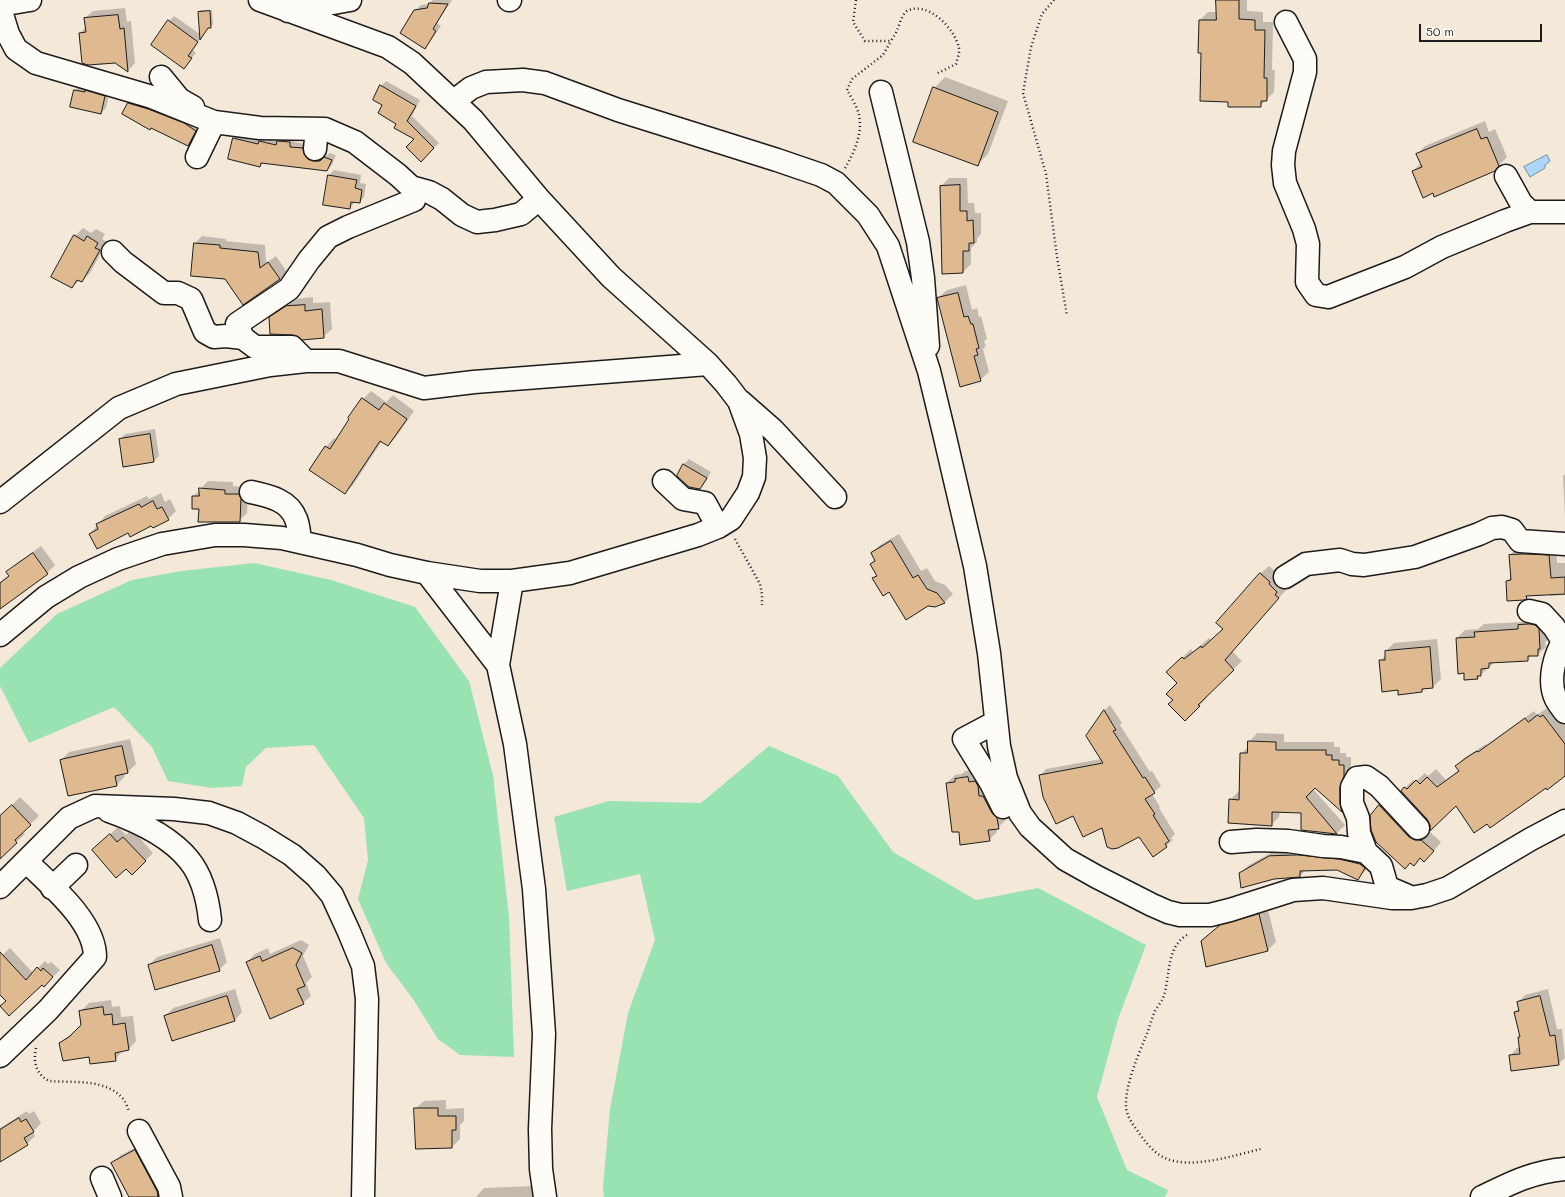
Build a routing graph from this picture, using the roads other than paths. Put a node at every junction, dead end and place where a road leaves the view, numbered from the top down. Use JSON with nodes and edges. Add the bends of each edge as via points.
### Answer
{"nodes":[{"id":1,"x":30,"y":0,"type":"edge"},
{"id":2,"x":260,"y":0,"type":"edge"},
{"id":3,"x":350,"y":0,"type":"edge"},
{"id":4,"x":0,"y":5,"type":"edge"},
{"id":5,"x":0,"y":8,"type":"edge"},
{"id":6,"x":287,"y":11,"type":"junction"},
{"id":7,"x":1286,"y":22,"type":"dead end"},
{"id":8,"x":161,"y":77,"type":"dead end"},
{"id":9,"x":881,"y":92,"type":"dead end"},
{"id":10,"x":454,"y":101,"type":"junction"},
{"id":11,"x":218,"y":123,"type":"junction"},
{"id":12,"x":198,"y":157,"type":"dead end"},
{"id":13,"x":1506,"y":176,"type":"dead end"},
{"id":14,"x":411,"y":187,"type":"junction"},
{"id":15,"x":539,"y":199,"type":"junction"},
{"id":16,"x":1530,"y":212,"type":"junction"},
{"id":17,"x":1565,"y":212,"type":"edge"},
{"id":18,"x":113,"y":252,"type":"dead end"},
{"id":19,"x":243,"y":338,"type":"junction"},
{"id":20,"x":306,"y":361,"type":"junction"},
{"id":21,"x":708,"y":364,"type":"junction"},
{"id":22,"x":929,"y":371,"type":"junction"},
{"id":23,"x":739,"y":401,"type":"junction"},
{"id":24,"x":664,"y":481,"type":"dead end"},
{"id":25,"x":251,"y":492,"type":"dead end"},
{"id":26,"x":835,"y":497,"type":"dead end"},
{"id":27,"x":0,"y":502,"type":"edge"},
{"id":28,"x":724,"y":523,"type":"junction"},
{"id":29,"x":300,"y":541,"type":"junction"},
{"id":30,"x":1565,"y":544,"type":"edge"},
{"id":31,"x":427,"y":573,"type":"junction"},
{"id":32,"x":1285,"y":577,"type":"dead end"},
{"id":33,"x":512,"y":581,"type":"junction"},
{"id":34,"x":1529,"y":611,"type":"dead end"},
{"id":35,"x":0,"y":635,"type":"edge"},
{"id":36,"x":1564,"y":639,"type":"edge"},
{"id":37,"x":498,"y":665,"type":"junction"},
{"id":38,"x":1565,"y":712,"type":"edge"},
{"id":39,"x":996,"y":722,"type":"junction"},
{"id":40,"x":95,"y":806,"type":"junction"},
{"id":41,"x":1002,"y":807,"type":"dead end"},
{"id":42,"x":1565,"y":821,"type":"edge"},
{"id":43,"x":1418,"y":828,"type":"dead end"},
{"id":44,"x":1231,"y":842,"type":"dead end"},
{"id":45,"x":1366,"y":852,"type":"junction"},
{"id":46,"x":26,"y":861,"type":"junction"},
{"id":47,"x":76,"y":865,"type":"dead end"},
{"id":48,"x":0,"y":887,"type":"edge"},
{"id":49,"x":52,"y":888,"type":"junction"},
{"id":50,"x":1411,"y":898,"type":"junction"},
{"id":51,"x":210,"y":920,"type":"dead end"},
{"id":52,"x":0,"y":1056,"type":"edge"},
{"id":53,"x":139,"y":1131,"type":"dead end"},
{"id":54,"x":1565,"y":1169,"type":"edge"},
{"id":55,"x":171,"y":1197,"type":"edge"},
{"id":56,"x":363,"y":1197,"type":"edge"},
{"id":57,"x":545,"y":1197,"type":"edge"},
{"id":58,"x":1482,"y":1197,"type":"edge"}],
"edges":[{"from":1,"to":4,"type":"street"},
{"from":2,"to":6,"type":"street"},
{"from":3,"to":6,"type":"street"},
{"from":5,"to":11,"type":"street","via":[[16,49],[36,63],[152,97]]},
{"from":6,"to":10,"type":"street","via":[[388,47],[412,63]]},
{"from":7,"to":16,"type":"street","via":[[1305,59],[1305,72],[1284,151],[1284,171],[1308,244],[1307,282],[1316,295],[1328,297],[1405,267],[1471,234]]},
{"from":8,"to":11,"type":"street","via":[[179,99]]},
{"from":9,"to":22,"type":"street","via":[[918,242],[927,323]]},
{"from":10,"to":15,"type":"street"},
{"from":10,"to":22,"type":"street","via":[[471,88],[486,82],[523,80],[545,83],[618,110],[799,167],[836,183],[868,215],[888,246]]},
{"from":11,"to":12,"type":"street"},
{"from":11,"to":14,"type":"street","via":[[316,139],[325,129],[356,142]]},
{"from":13,"to":16,"type":"street","via":[[1521,203]]},
{"from":14,"to":15,"type":"street","via":[[442,199],[462,215],[477,222],[521,214]]},
{"from":14,"to":19,"type":"street","via":[[414,200],[328,237],[289,289],[237,324]]},
{"from":15,"to":21,"type":"street","via":[[611,277]]},
{"from":16,"to":17,"type":"street"},
{"from":18,"to":19,"type":"street","via":[[164,293],[178,293],[191,299],[205,332],[214,337]]},
{"from":19,"to":20,"type":"street","via":[[255,347],[292,347]]},
{"from":20,"to":21,"type":"street","via":[[339,361],[424,388]]},
{"from":20,"to":27,"type":"street","via":[[176,384],[138,399],[119,408]]},
{"from":21,"to":23,"type":"street"},
{"from":22,"to":39,"type":"street","via":[[975,566],[989,653]]},
{"from":23,"to":26,"type":"street","via":[[773,430]]},
{"from":23,"to":28,"type":"street","via":[[751,434],[755,458],[754,477],[748,493]]},
{"from":24,"to":28,"type":"street","via":[[683,499],[705,503]]},
{"from":25,"to":29,"type":"street","via":[[273,496],[290,508],[296,520]]},
{"from":28,"to":33,"type":"street","via":[[698,535],[658,548],[570,573]]},
{"from":29,"to":31,"type":"street"},
{"from":29,"to":35,"type":"street","via":[[244,534],[214,535],[162,544],[118,558],[78,578],[46,597]]},
{"from":30,"to":32,"type":"street","via":[[1520,541],[1512,530],[1492,528],[1415,557],[1364,565],[1340,560],[1306,564]]},
{"from":31,"to":33,"type":"street","via":[[480,581]]},
{"from":31,"to":37,"type":"street"},
{"from":33,"to":37,"type":"street"},
{"from":34,"to":36,"type":"street","via":[[1542,614]]},
{"from":36,"to":38,"type":"street","via":[[1555,659],[1552,680],[1555,698]]},
{"from":37,"to":57,"type":"street","via":[[515,744],[534,889],[544,1034],[540,1169]]},
{"from":39,"to":41,"type":"street","via":[[964,739]]},
{"from":39,"to":50,"type":"street","via":[[998,746],[1006,778],[1020,813],[1030,827],[1065,859],[1152,906],[1180,914],[1210,915],[1293,890],[1324,888],[1392,898]]},
{"from":40,"to":46,"type":"street","via":[[69,818]]},
{"from":40,"to":51,"type":"street","via":[[131,819],[183,852],[202,883]]},
{"from":40,"to":56,"type":"street","via":[[210,813],[237,823],[292,855],[316,876],[332,895],[363,966],[367,999]]},
{"from":42,"to":50,"type":"street","via":[[1448,888]]},
{"from":43,"to":45,"type":"street","via":[[1379,786],[1366,777],[1356,778],[1352,787],[1352,803]]},
{"from":44,"to":45,"type":"street","via":[[1288,841]]},
{"from":45,"to":50,"type":"street","via":[[1381,866],[1386,887]]},
{"from":46,"to":48,"type":"street"},
{"from":46,"to":49,"type":"street"},
{"from":47,"to":49,"type":"street"},
{"from":49,"to":52,"type":"street","via":[[77,912],[93,942],[95,957],[48,1010]]},
{"from":53,"to":55,"type":"street","via":[[169,1187]]},
{"from":54,"to":58,"type":"street","via":[[1525,1176]]}]}
